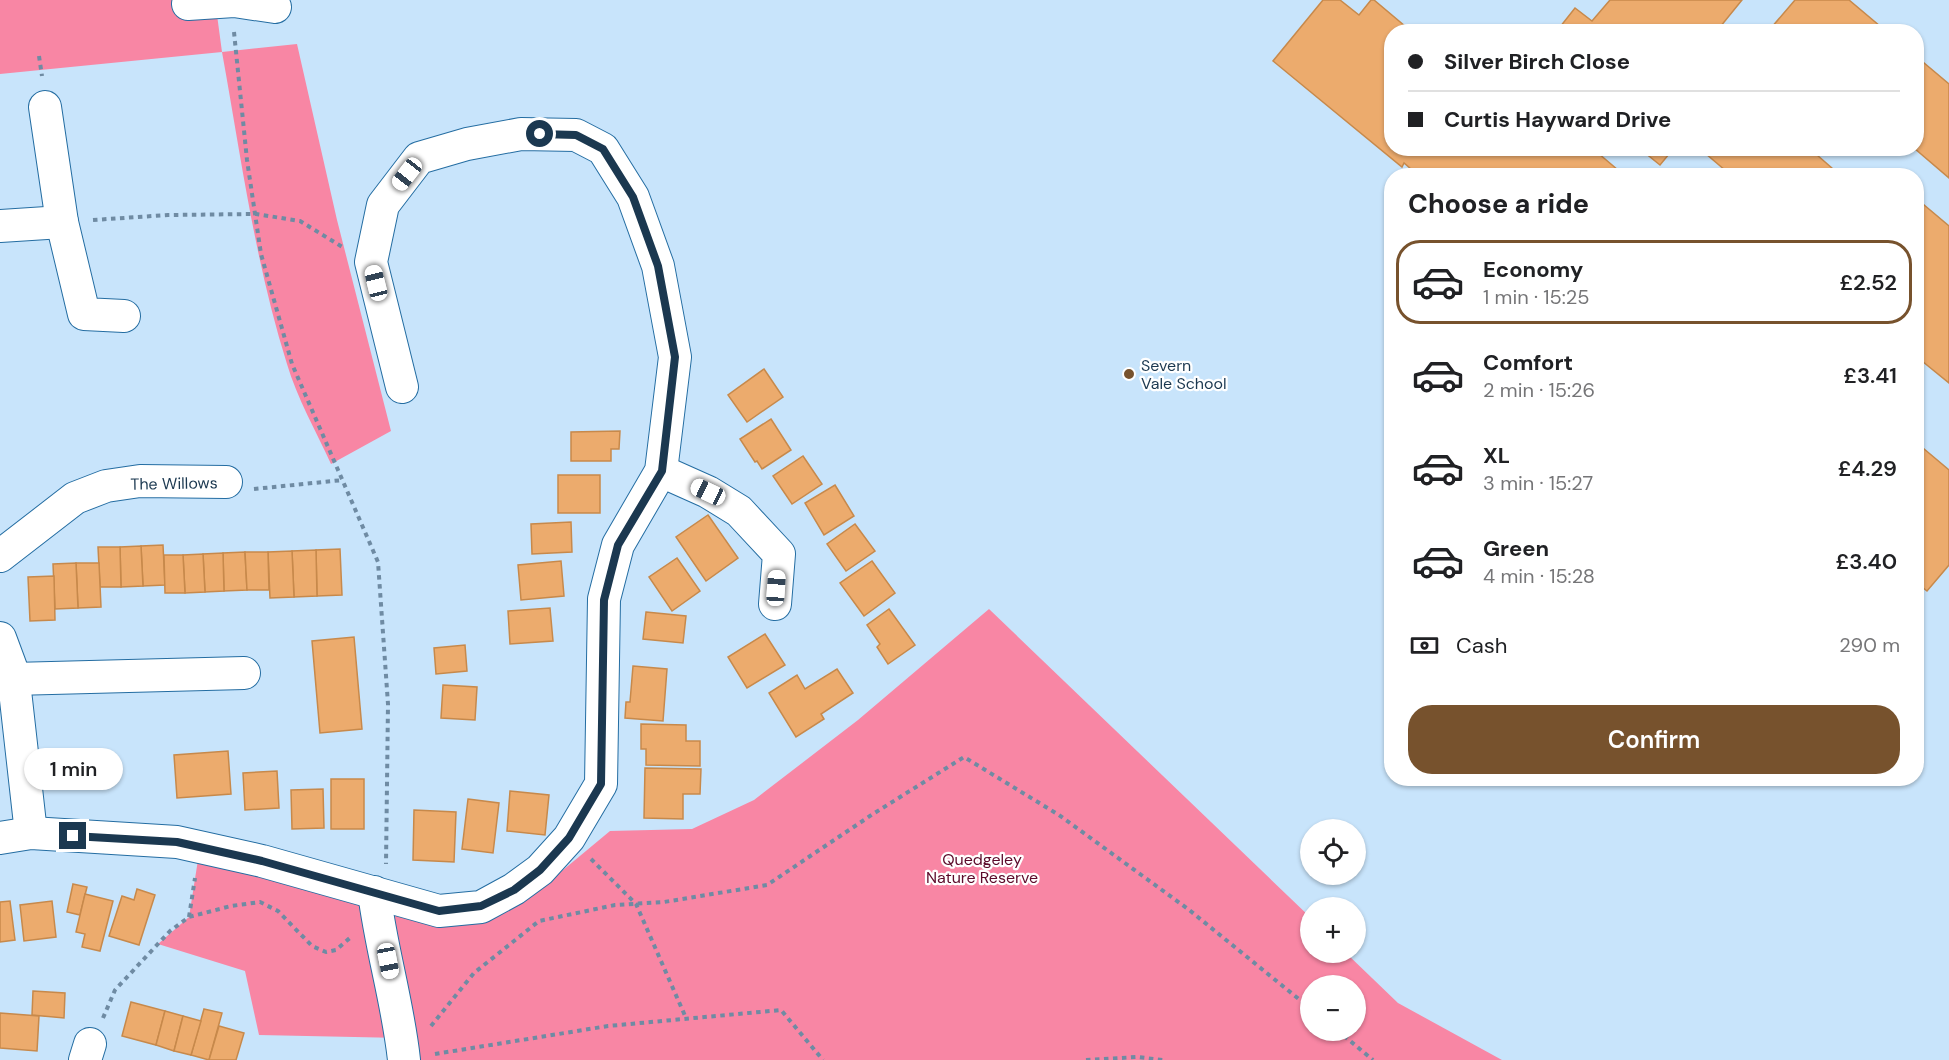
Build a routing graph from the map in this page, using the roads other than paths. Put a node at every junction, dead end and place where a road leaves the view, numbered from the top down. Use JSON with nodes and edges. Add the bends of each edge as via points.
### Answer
{"nodes":[{"id":1,"x":234,"y":0,"type":"edge"},
{"id":2,"x":188,"y":4,"type":"dead end"},
{"id":3,"x":276,"y":7,"type":"dead end"},
{"id":4,"x":45,"y":107,"type":"dead end"},
{"id":5,"x":62,"y":222,"type":"junction"},
{"id":6,"x":0,"y":226,"type":"edge"},
{"id":7,"x":124,"y":316,"type":"dead end"},
{"id":8,"x":402,"y":387,"type":"dead end"},
{"id":9,"x":662,"y":471,"type":"junction"},
{"id":10,"x":226,"y":482,"type":"road end"},
{"id":11,"x":0,"y":556,"type":"edge"},
{"id":12,"x":775,"y":604,"type":"dead end"},
{"id":13,"x":0,"y":638,"type":"edge"},
{"id":14,"x":244,"y":673,"type":"dead end"},
{"id":15,"x":13,"y":679,"type":"junction"},
{"id":16,"x":31,"y":833,"type":"junction"},
{"id":17,"x":0,"y":838,"type":"edge"},
{"id":18,"x":374,"y":892,"type":"junction"},
{"id":19,"x":404,"y":1059,"type":"edge"}],
"edges":[{"from":1,"to":2,"type":"street"},
{"from":1,"to":3,"type":"street"},
{"from":4,"to":5,"type":"street"},
{"from":5,"to":6,"type":"street"},
{"from":5,"to":7,"type":"street","via":[[84,314]]},
{"from":8,"to":9,"type":"street","via":[[371,262],[383,205],[419,158],[521,134],[576,135],[603,149],[633,197],[658,266],[675,357]]},
{"from":9,"to":12,"type":"street","via":[[739,511],[778,554]]},
{"from":9,"to":18,"type":"street","via":[[618,545],[604,600],[601,784],[569,838],[540,870],[514,890],[481,906],[439,911]]},
{"from":10,"to":11,"type":"street","name":"The Willows","via":[[140,481],[106,486],[75,498]]},
{"from":13,"to":15,"type":"street"},
{"from":14,"to":15,"type":"street"},
{"from":15,"to":16,"type":"street"},
{"from":16,"to":17,"type":"street"},
{"from":16,"to":18,"type":"street","via":[[177,842]]},
{"from":18,"to":19,"type":"street"}]}
